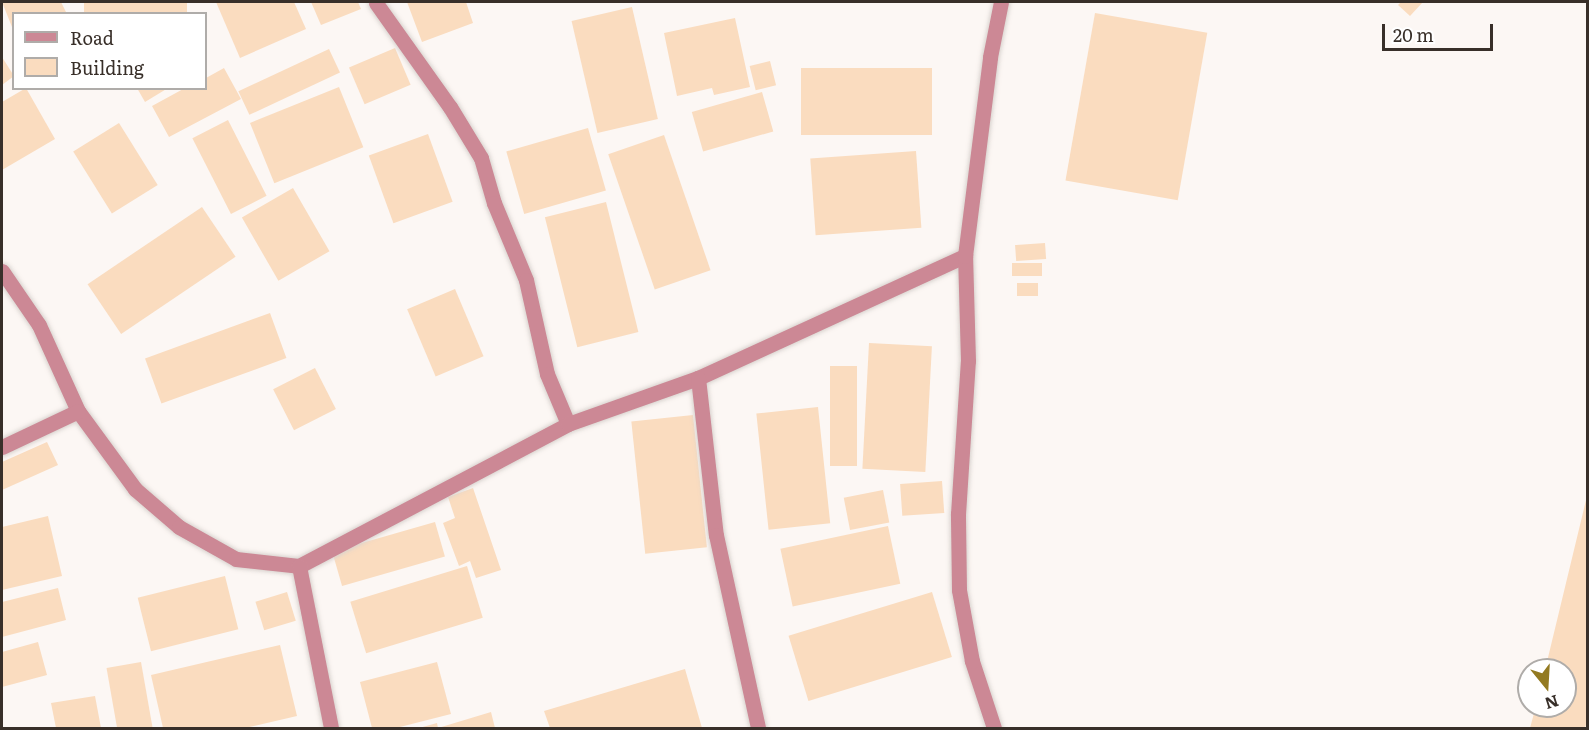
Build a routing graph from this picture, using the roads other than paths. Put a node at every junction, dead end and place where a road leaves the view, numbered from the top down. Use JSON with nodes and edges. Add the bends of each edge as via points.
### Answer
{"nodes":[{"id":1,"x":1001,"y":2,"type":"edge"},
{"id":2,"x":376,"y":3,"type":"dead end"},
{"id":3,"x":964,"y":256,"type":"junction"},
{"id":4,"x":2,"y":271,"type":"edge"},
{"id":5,"x":698,"y":378,"type":"junction"},
{"id":6,"x":78,"y":411,"type":"junction"},
{"id":7,"x":568,"y":424,"type":"junction"},
{"id":8,"x":2,"y":447,"type":"edge"},
{"id":9,"x":300,"y":566,"type":"junction"},
{"id":10,"x":331,"y":729,"type":"edge"},
{"id":11,"x":758,"y":729,"type":"edge"},
{"id":12,"x":994,"y":729,"type":"edge"}],
"edges":[{"from":1,"to":3,"type":"street"},
{"from":2,"to":7,"type":"street","via":[[450,106],[481,158],[494,203],[526,280],[547,374]]},
{"from":3,"to":5,"type":"street"},
{"from":3,"to":12,"type":"street","via":[[968,362],[958,514],[959,590],[972,661]]},
{"from":4,"to":6,"type":"street","via":[[39,325]]},
{"from":5,"to":7,"type":"street"},
{"from":5,"to":11,"type":"street","via":[[716,535]]},
{"from":6,"to":8,"type":"street"},
{"from":6,"to":9,"type":"street","via":[[135,489],[179,527],[236,559]]},
{"from":7,"to":9,"type":"street"},
{"from":9,"to":10,"type":"street"}]}
